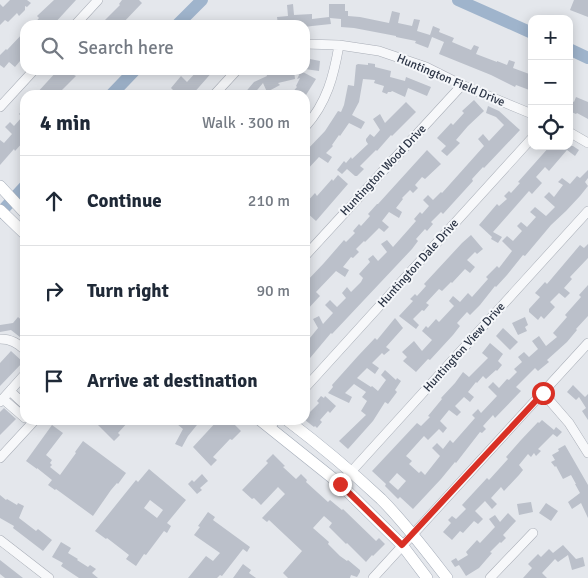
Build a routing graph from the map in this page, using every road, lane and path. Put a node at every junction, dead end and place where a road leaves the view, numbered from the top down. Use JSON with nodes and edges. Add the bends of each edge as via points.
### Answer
{"nodes":[{"id":1,"x":98,"y":0,"type":"edge"},
{"id":2,"x":80,"y":20,"type":"edge"},
{"id":3,"x":310,"y":44,"type":"edge"},
{"id":4,"x":339,"y":45,"type":"junction"},
{"id":5,"x":29,"y":75,"type":"edge"},
{"id":6,"x":232,"y":75,"type":"edge"},
{"id":7,"x":462,"y":85,"type":"junction"},
{"id":8,"x":219,"y":90,"type":"edge"},
{"id":9,"x":0,"y":107,"type":"edge"},
{"id":10,"x":528,"y":112,"type":"edge"},
{"id":11,"x":310,"y":121,"type":"edge"},
{"id":12,"x":573,"y":134,"type":"edge"},
{"id":13,"x":528,"y":142,"type":"edge"},
{"id":14,"x":588,"y":143,"type":"edge"},
{"id":15,"x":2,"y":188,"type":"edge"},
{"id":16,"x":20,"y":208,"type":"edge"},
{"id":17,"x":0,"y":210,"type":"edge"},
{"id":18,"x":588,"y":211,"type":"edge"},
{"id":19,"x":20,"y":230,"type":"edge"},
{"id":20,"x":310,"y":251,"type":"edge"},
{"id":21,"x":0,"y":339,"type":"edge"},
{"id":22,"x":588,"y":343,"type":"edge"},
{"id":23,"x":20,"y":346,"type":"edge"},
{"id":24,"x":20,"y":380,"type":"edge"},
{"id":25,"x":310,"y":382,"type":"edge"},
{"id":26,"x":10,"y":391,"type":"junction"},
{"id":27,"x":543,"y":393,"type":"junction"},
{"id":28,"x":2,"y":400,"type":"edge"},
{"id":29,"x":20,"y":400,"type":"edge"},
{"id":30,"x":20,"y":414,"type":"edge"},
{"id":31,"x":27,"y":425,"type":"edge"},
{"id":32,"x":274,"y":425,"type":"edge"},
{"id":33,"x":293,"y":425,"type":"edge"},
{"id":34,"x":588,"y":453,"type":"edge"},
{"id":35,"x":0,"y":458,"type":"edge"},
{"id":36,"x":351,"y":472,"type":"junction"},
{"id":37,"x":340,"y":484,"type":"junction"},
{"id":38,"x":412,"y":534,"type":"junction"},
{"id":39,"x":533,"y":534,"type":"dead end"},
{"id":40,"x":0,"y":540,"type":"edge"},
{"id":41,"x":402,"y":545,"type":"junction"},
{"id":42,"x":49,"y":578,"type":"edge"},
{"id":43,"x":373,"y":578,"type":"edge"},
{"id":44,"x":427,"y":578,"type":"edge"},
{"id":45,"x":447,"y":578,"type":"edge"},
{"id":46,"x":490,"y":578,"type":"edge"}],
"edges":[{"from":1,"to":2,"type":"street"},
{"from":3,"to":4,"type":"street","name":"Huntington Field Drive"},
{"from":4,"to":7,"type":"street","name":"Huntington Field Drive","via":[[379,51],[426,67]]},
{"from":4,"to":11,"type":"street","via":[[327,94]]},
{"from":5,"to":9,"type":"street"},
{"from":6,"to":8,"type":"street"},
{"from":7,"to":10,"type":"street","name":"Huntington Field Drive"},
{"from":7,"to":20,"type":"street","name":"Huntington Wood Drive"},
{"from":12,"to":14,"type":"street"},
{"from":13,"to":25,"type":"street","name":"Huntington Dale Drive"},
{"from":15,"to":16,"type":"main road"},
{"from":17,"to":19,"type":"main road"},
{"from":18,"to":36,"type":"street","name":"Huntington View Drive"},
{"from":21,"to":23,"type":"street","via":[[11,340]]},
{"from":22,"to":27,"type":"street"},
{"from":24,"to":26,"type":"street"},
{"from":26,"to":28,"type":"street"},
{"from":26,"to":29,"type":"street"},
{"from":27,"to":34,"type":"street","via":[[570,423]]},
{"from":27,"to":38,"type":"street"},
{"from":28,"to":30,"type":"street"},
{"from":31,"to":35,"type":"street"},
{"from":32,"to":37,"type":"main road"},
{"from":33,"to":36,"type":"main road"},
{"from":36,"to":37,"type":"street","name":"Huntington View Drive"},
{"from":36,"to":38,"type":"main road"},
{"from":37,"to":41,"type":"main road"},
{"from":38,"to":41,"type":"street"},
{"from":38,"to":45,"type":"main road"},
{"from":39,"to":46,"type":"street"},
{"from":40,"to":42,"type":"street"},
{"from":41,"to":43,"type":"street"},
{"from":41,"to":44,"type":"main road"}]}
